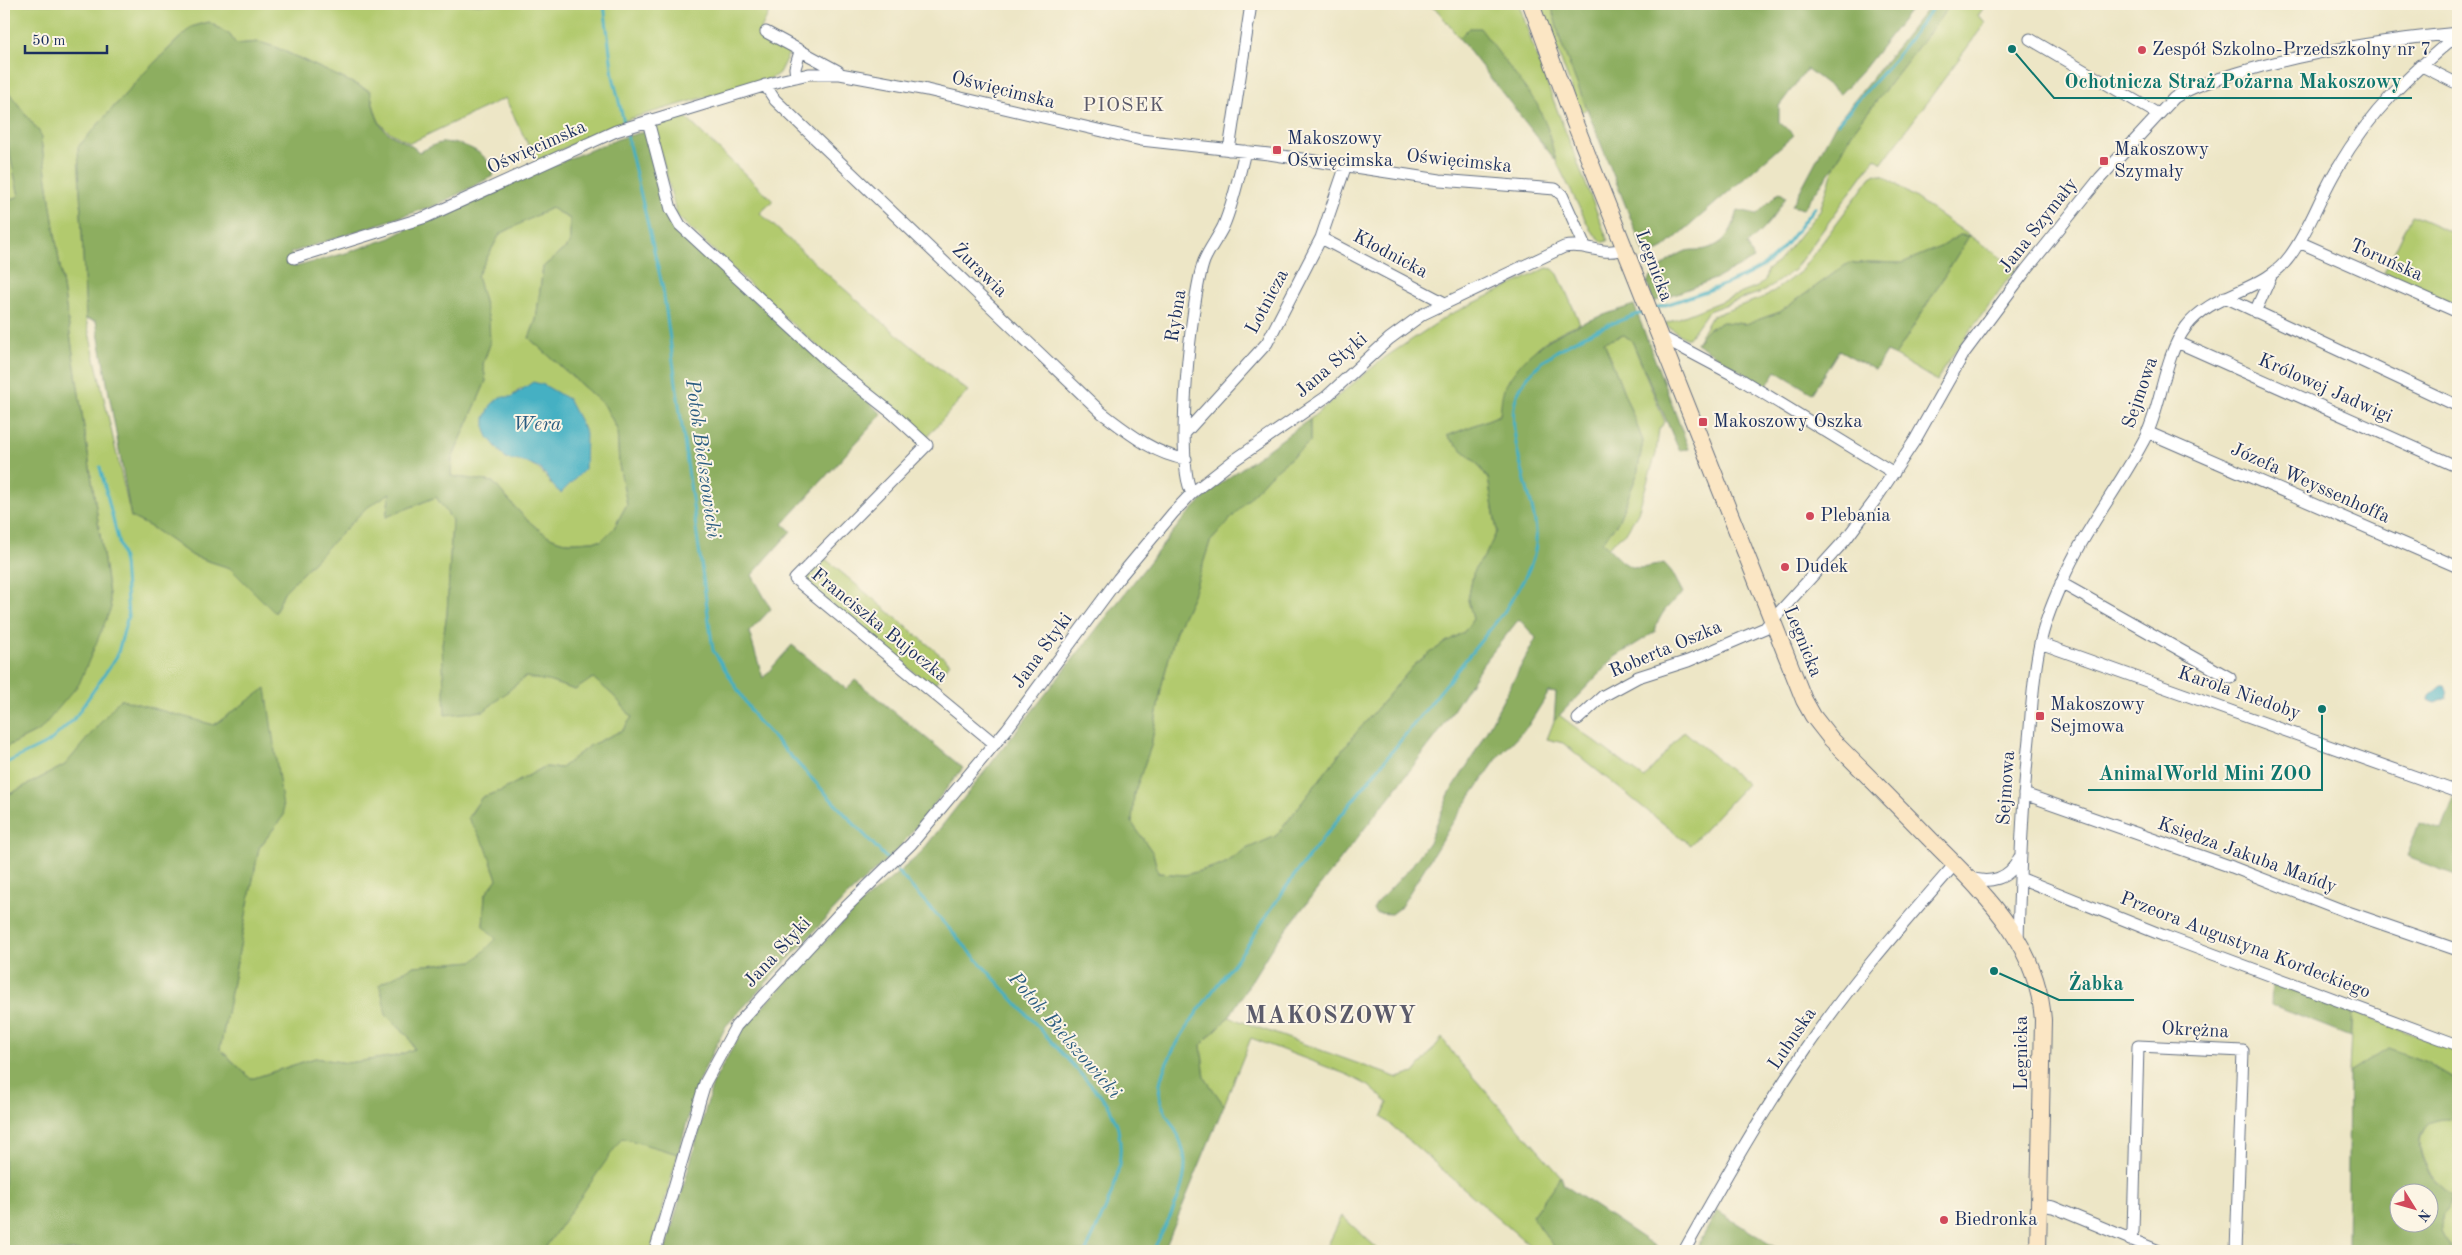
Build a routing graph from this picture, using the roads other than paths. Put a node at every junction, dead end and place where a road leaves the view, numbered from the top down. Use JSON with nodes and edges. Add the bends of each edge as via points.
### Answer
{"nodes":[{"id":1,"x":1250,"y":4,"type":"edge"},
{"id":2,"x":1531,"y":4,"type":"edge"},
{"id":3,"x":766,"y":32,"type":"dead end"},
{"id":4,"x":2458,"y":34,"type":"edge"},
{"id":5,"x":2030,"y":39,"type":"dead end"},
{"id":6,"x":800,"y":52,"type":"junction"},
{"id":7,"x":2420,"y":66,"type":"junction"},
{"id":8,"x":854,"y":76,"type":"junction"},
{"id":9,"x":796,"y":77,"type":"junction"},
{"id":10,"x":2458,"y":84,"type":"edge"},
{"id":11,"x":765,"y":86,"type":"junction"},
{"id":12,"x":2158,"y":114,"type":"junction"},
{"id":13,"x":648,"y":121,"type":"junction"},
{"id":14,"x":1229,"y":150,"type":"junction"},
{"id":15,"x":1245,"y":151,"type":"junction"},
{"id":16,"x":1346,"y":165,"type":"junction"},
{"id":17,"x":1321,"y":238,"type":"junction"},
{"id":18,"x":2299,"y":242,"type":"junction"},
{"id":19,"x":1585,"y":246,"type":"junction"},
{"id":20,"x":1625,"y":248,"type":"junction"},
{"id":21,"x":294,"y":258,"type":"dead end"},
{"id":22,"x":2271,"y":276,"type":"junction"},
{"id":23,"x":2225,"y":297,"type":"junction"},
{"id":24,"x":1444,"y":302,"type":"junction"},
{"id":25,"x":2255,"y":312,"type":"junction"},
{"id":26,"x":2458,"y":312,"type":"edge"},
{"id":27,"x":1657,"y":331,"type":"junction"},
{"id":28,"x":2177,"y":342,"type":"junction"},
{"id":29,"x":2458,"y":406,"type":"edge"},
{"id":30,"x":2148,"y":432,"type":"junction"},
{"id":31,"x":1185,"y":433,"type":"junction"},
{"id":32,"x":1186,"y":459,"type":"junction"},
{"id":33,"x":2458,"y":467,"type":"edge"},
{"id":34,"x":1894,"y":473,"type":"junction"},
{"id":35,"x":1192,"y":494,"type":"junction"},
{"id":36,"x":2458,"y":567,"type":"edge"},
{"id":37,"x":2062,"y":583,"type":"junction"},
{"id":38,"x":1771,"y":620,"type":"junction"},
{"id":39,"x":2040,"y":643,"type":"junction"},
{"id":40,"x":2230,"y":678,"type":"dead end"},
{"id":41,"x":1578,"y":719,"type":"dead end"},
{"id":42,"x":995,"y":744,"type":"junction"},
{"id":43,"x":2455,"y":791,"type":"dead end"},
{"id":44,"x":2024,"y":794,"type":"junction"},
{"id":45,"x":2020,"y":856,"type":"junction"},
{"id":46,"x":1955,"y":864,"type":"junction"},
{"id":47,"x":1967,"y":876,"type":"junction"},
{"id":48,"x":2020,"y":878,"type":"junction"},
{"id":49,"x":2018,"y":940,"type":"junction"},
{"id":50,"x":2458,"y":950,"type":"edge"},
{"id":51,"x":2458,"y":1045,"type":"edge"},
{"id":52,"x":2039,"y":1205,"type":"junction"},
{"id":53,"x":2130,"y":1240,"type":"junction"},
{"id":54,"x":655,"y":1251,"type":"edge"},
{"id":55,"x":1684,"y":1251,"type":"edge"},
{"id":56,"x":2038,"y":1251,"type":"edge"},
{"id":57,"x":2159,"y":1251,"type":"edge"},
{"id":58,"x":2236,"y":1251,"type":"edge"}],
"edges":[{"from":1,"to":14,"type":"street"},
{"from":2,"to":20,"type":"main road","name":"Legnicka"},
{"from":3,"to":6,"type":"street","name":"Oświęcimska"},
{"from":4,"to":7,"type":"street","name":"Sejmowa"},
{"from":4,"to":12,"type":"street","name":"Jana Szymały","via":[[2380,41],[2317,51],[2265,64],[2184,92]]},
{"from":5,"to":12,"type":"street"},
{"from":6,"to":8,"type":"street","name":"Oświęcimska"},
{"from":6,"to":9,"type":"street"},
{"from":7,"to":10,"type":"street"},
{"from":7,"to":18,"type":"street","name":"Sejmowa","via":[[2391,94],[2349,149]]},
{"from":8,"to":9,"type":"street","name":"Oświęcimska","via":[[830,73]]},
{"from":8,"to":14,"type":"street","name":"Oświęcimska","via":[[927,90],[1116,136]]},
{"from":9,"to":11,"type":"street","name":"Oświęcimska"},
{"from":11,"to":13,"type":"street","name":"Oświęcimska"},
{"from":11,"to":32,"type":"street","name":"Żurawia","via":[[775,100],[1096,408],[1138,439],[1172,456]]},
{"from":12,"to":34,"type":"street","name":"Jana Szymały","via":[[2080,202],[1972,343]]},
{"from":13,"to":21,"type":"street","name":"Oświęcimska","via":[[616,131],[426,218]]},
{"from":13,"to":42,"type":"street","name":"Franciszka Bujoczka","via":[[671,209],[680,225],[835,368],[887,408],[927,445],[795,579]]},
{"from":14,"to":15,"type":"street","name":"Oświęcimska"},
{"from":15,"to":16,"type":"street","name":"Oświęcimska"},
{"from":15,"to":31,"type":"street","name":"Rybna","via":[[1226,218],[1204,261],[1201,275],[1187,373]]},
{"from":16,"to":17,"type":"street","name":"Lotnicza"},
{"from":16,"to":19,"type":"street","name":"Oświęcimska","via":[[1440,180],[1555,189],[1562,195]]},
{"from":17,"to":24,"type":"street","name":"Kłodnicka"},
{"from":17,"to":31,"type":"street","name":"Lotnicza","via":[[1263,349]]},
{"from":18,"to":22,"type":"street","name":"Sejmowa","via":[[2282,267]]},
{"from":18,"to":26,"type":"street","name":"Toruńska"},
{"from":19,"to":20,"type":"street","name":"Jana Styki","via":[[1613,253]]},
{"from":19,"to":24,"type":"street","name":"Jana Styki","via":[[1557,250]]},
{"from":20,"to":27,"type":"main road","name":"Legnicka"},
{"from":22,"to":23,"type":"street","name":"Sejmowa"},
{"from":22,"to":25,"type":"street"},
{"from":23,"to":25,"type":"street"},
{"from":23,"to":28,"type":"street","name":"Sejmowa","via":[[2198,314]]},
{"from":24,"to":35,"type":"street","name":"Jana Styki","via":[[1401,329],[1326,397]]},
{"from":25,"to":29,"type":"street"},
{"from":27,"to":34,"type":"street"},
{"from":27,"to":38,"type":"main road","name":"Legnicka"},
{"from":28,"to":30,"type":"street","name":"Sejmowa"},
{"from":28,"to":33,"type":"street","name":"Królowej Jadwigi"},
{"from":30,"to":36,"type":"street","name":"Józefa Weyssenhoffa"},
{"from":30,"to":37,"type":"street","name":"Sejmowa","via":[[2082,542]]},
{"from":31,"to":32,"type":"street","name":"Rybna"},
{"from":32,"to":35,"type":"street","name":"Rybna","via":[[1187,482]]},
{"from":34,"to":38,"type":"street","name":"Jana Szymały","via":[[1846,539]]},
{"from":35,"to":42,"type":"street","name":"Jana Styki","via":[[1118,579]]},
{"from":37,"to":39,"type":"street","name":"Sejmowa"},
{"from":37,"to":40,"type":"street","name":"Karola Niedoby"},
{"from":38,"to":41,"type":"street","name":"Roberta Oszka","via":[[1765,628],[1688,661],[1638,677],[1603,696]]},
{"from":38,"to":46,"type":"main road","name":"Legnicka","via":[[1804,700],[1821,727]]},
{"from":39,"to":43,"type":"street","name":"Karola Niedoby"},
{"from":39,"to":44,"type":"street","name":"Sejmowa"},
{"from":42,"to":54,"type":"street","name":"Jana Styki","via":[[911,844],[839,914],[736,1026],[705,1083]]},
{"from":44,"to":45,"type":"street","name":"Sejmowa"},
{"from":44,"to":50,"type":"street","name":"Księdza Jakuba Mańdy"},
{"from":45,"to":47,"type":"street","via":[[2010,872],[1995,879],[1977,880]]},
{"from":45,"to":48,"type":"street","name":"Sejmowa"},
{"from":46,"to":47,"type":"main road","name":"Legnicka"},
{"from":46,"to":55,"type":"street","name":"Lubuska","via":[[1859,977],[1804,1050]]},
{"from":47,"to":49,"type":"main road","name":"Legnicka","via":[[1993,904]]},
{"from":48,"to":49,"type":"street","name":"Sejmowa"},
{"from":48,"to":51,"type":"street","name":"Przeora Augustyna Kordeckiego","via":[[2166,937]]},
{"from":49,"to":52,"type":"main road","name":"Legnicka","via":[[2038,987],[2043,1020]]},
{"from":52,"to":53,"type":"street","via":[[2053,1207]]},
{"from":52,"to":56,"type":"main road","name":"Legnicka"},
{"from":53,"to":57,"type":"street"},
{"from":53,"to":58,"type":"street","name":"Okrężna","via":[[2133,1231],[2138,1046],[2243,1051]]}]}
